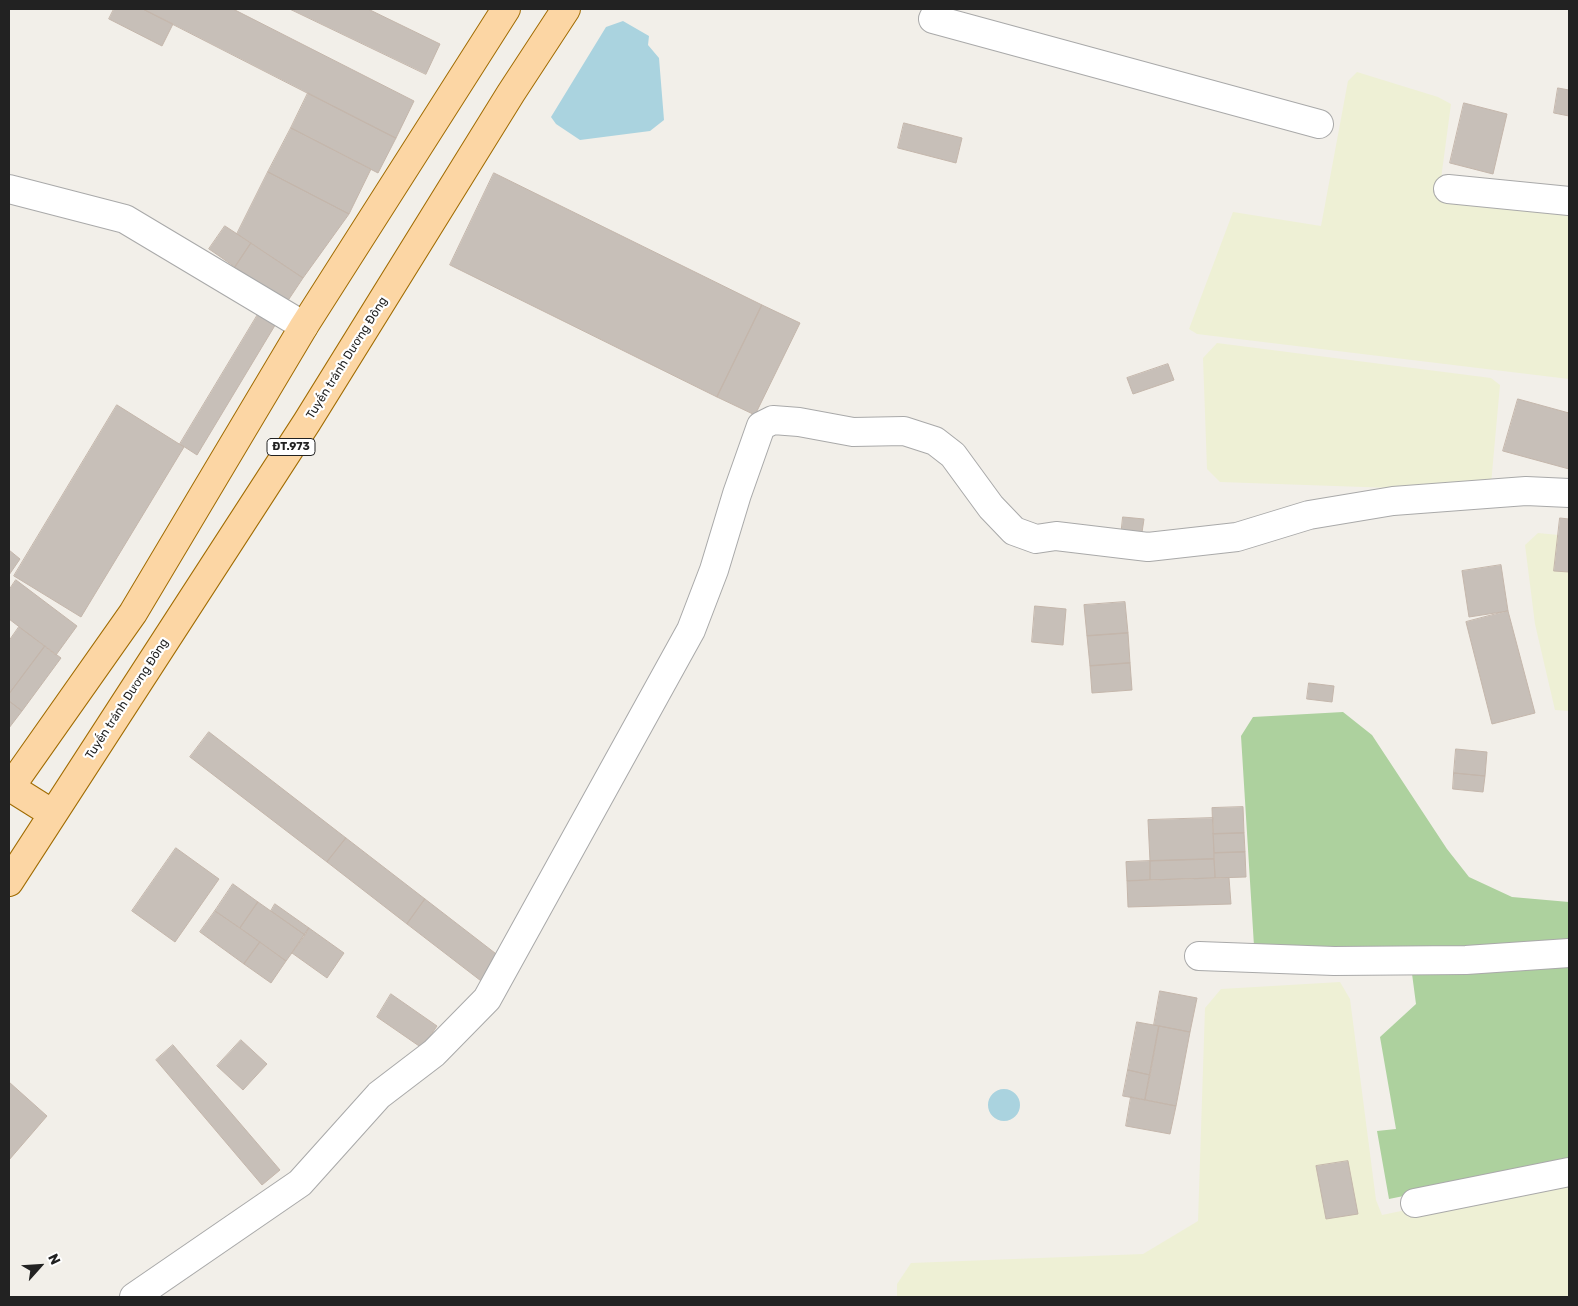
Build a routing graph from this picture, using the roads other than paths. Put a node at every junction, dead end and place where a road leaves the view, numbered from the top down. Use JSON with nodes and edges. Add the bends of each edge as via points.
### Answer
{"nodes":[{"id":1,"x":506,"y":9,"type":"edge"},
{"id":2,"x":566,"y":9,"type":"edge"},
{"id":3,"x":938,"y":9,"type":"edge"},
{"id":4,"x":1319,"y":124,"type":"dead end"},
{"id":5,"x":9,"y":189,"type":"edge"},
{"id":6,"x":1448,"y":189,"type":"dead end"},
{"id":7,"x":1569,"y":201,"type":"edge"},
{"id":8,"x":304,"y":326,"type":"junction"},
{"id":9,"x":1569,"y":493,"type":"edge"},
{"id":10,"x":10,"y":788,"type":"edge"},
{"id":11,"x":52,"y":814,"type":"junction"},
{"id":12,"x":9,"y":882,"type":"edge"},
{"id":13,"x":1569,"y":953,"type":"edge"},
{"id":14,"x":1199,"y":956,"type":"dead end"},
{"id":15,"x":1569,"y":1172,"type":"edge"},
{"id":16,"x":1415,"y":1203,"type":"dead end"},
{"id":17,"x":134,"y":1297,"type":"edge"}],
"edges":[{"from":1,"to":8,"type":"main road"},
{"from":2,"to":11,"type":"main road","name":"Tuyến tránh Dương Đông","number":"ĐT.973","via":[[307,422]]},
{"from":3,"to":4,"type":"street","via":[[933,20]]},
{"from":5,"to":8,"type":"street","via":[[125,219]]},
{"from":6,"to":7,"type":"street"},
{"from":8,"to":10,"type":"main road","via":[[133,613]]},
{"from":9,"to":17,"type":"street","via":[[1526,490],[1393,501],[1309,515],[1237,537],[1148,547],[1056,536],[1036,539],[1014,531],[991,507],[953,456],[935,441],[904,431],[854,432],[773,420],[761,426],[691,630],[487,999],[434,1053],[379,1095],[300,1183]]},
{"from":10,"to":11,"type":"main road"},
{"from":11,"to":12,"type":"main road","name":"Tuyến tránh Dương Đông","number":"ĐT.973"},
{"from":13,"to":14,"type":"street","via":[[1466,960],[1334,961]]},
{"from":15,"to":16,"type":"street"}]}
